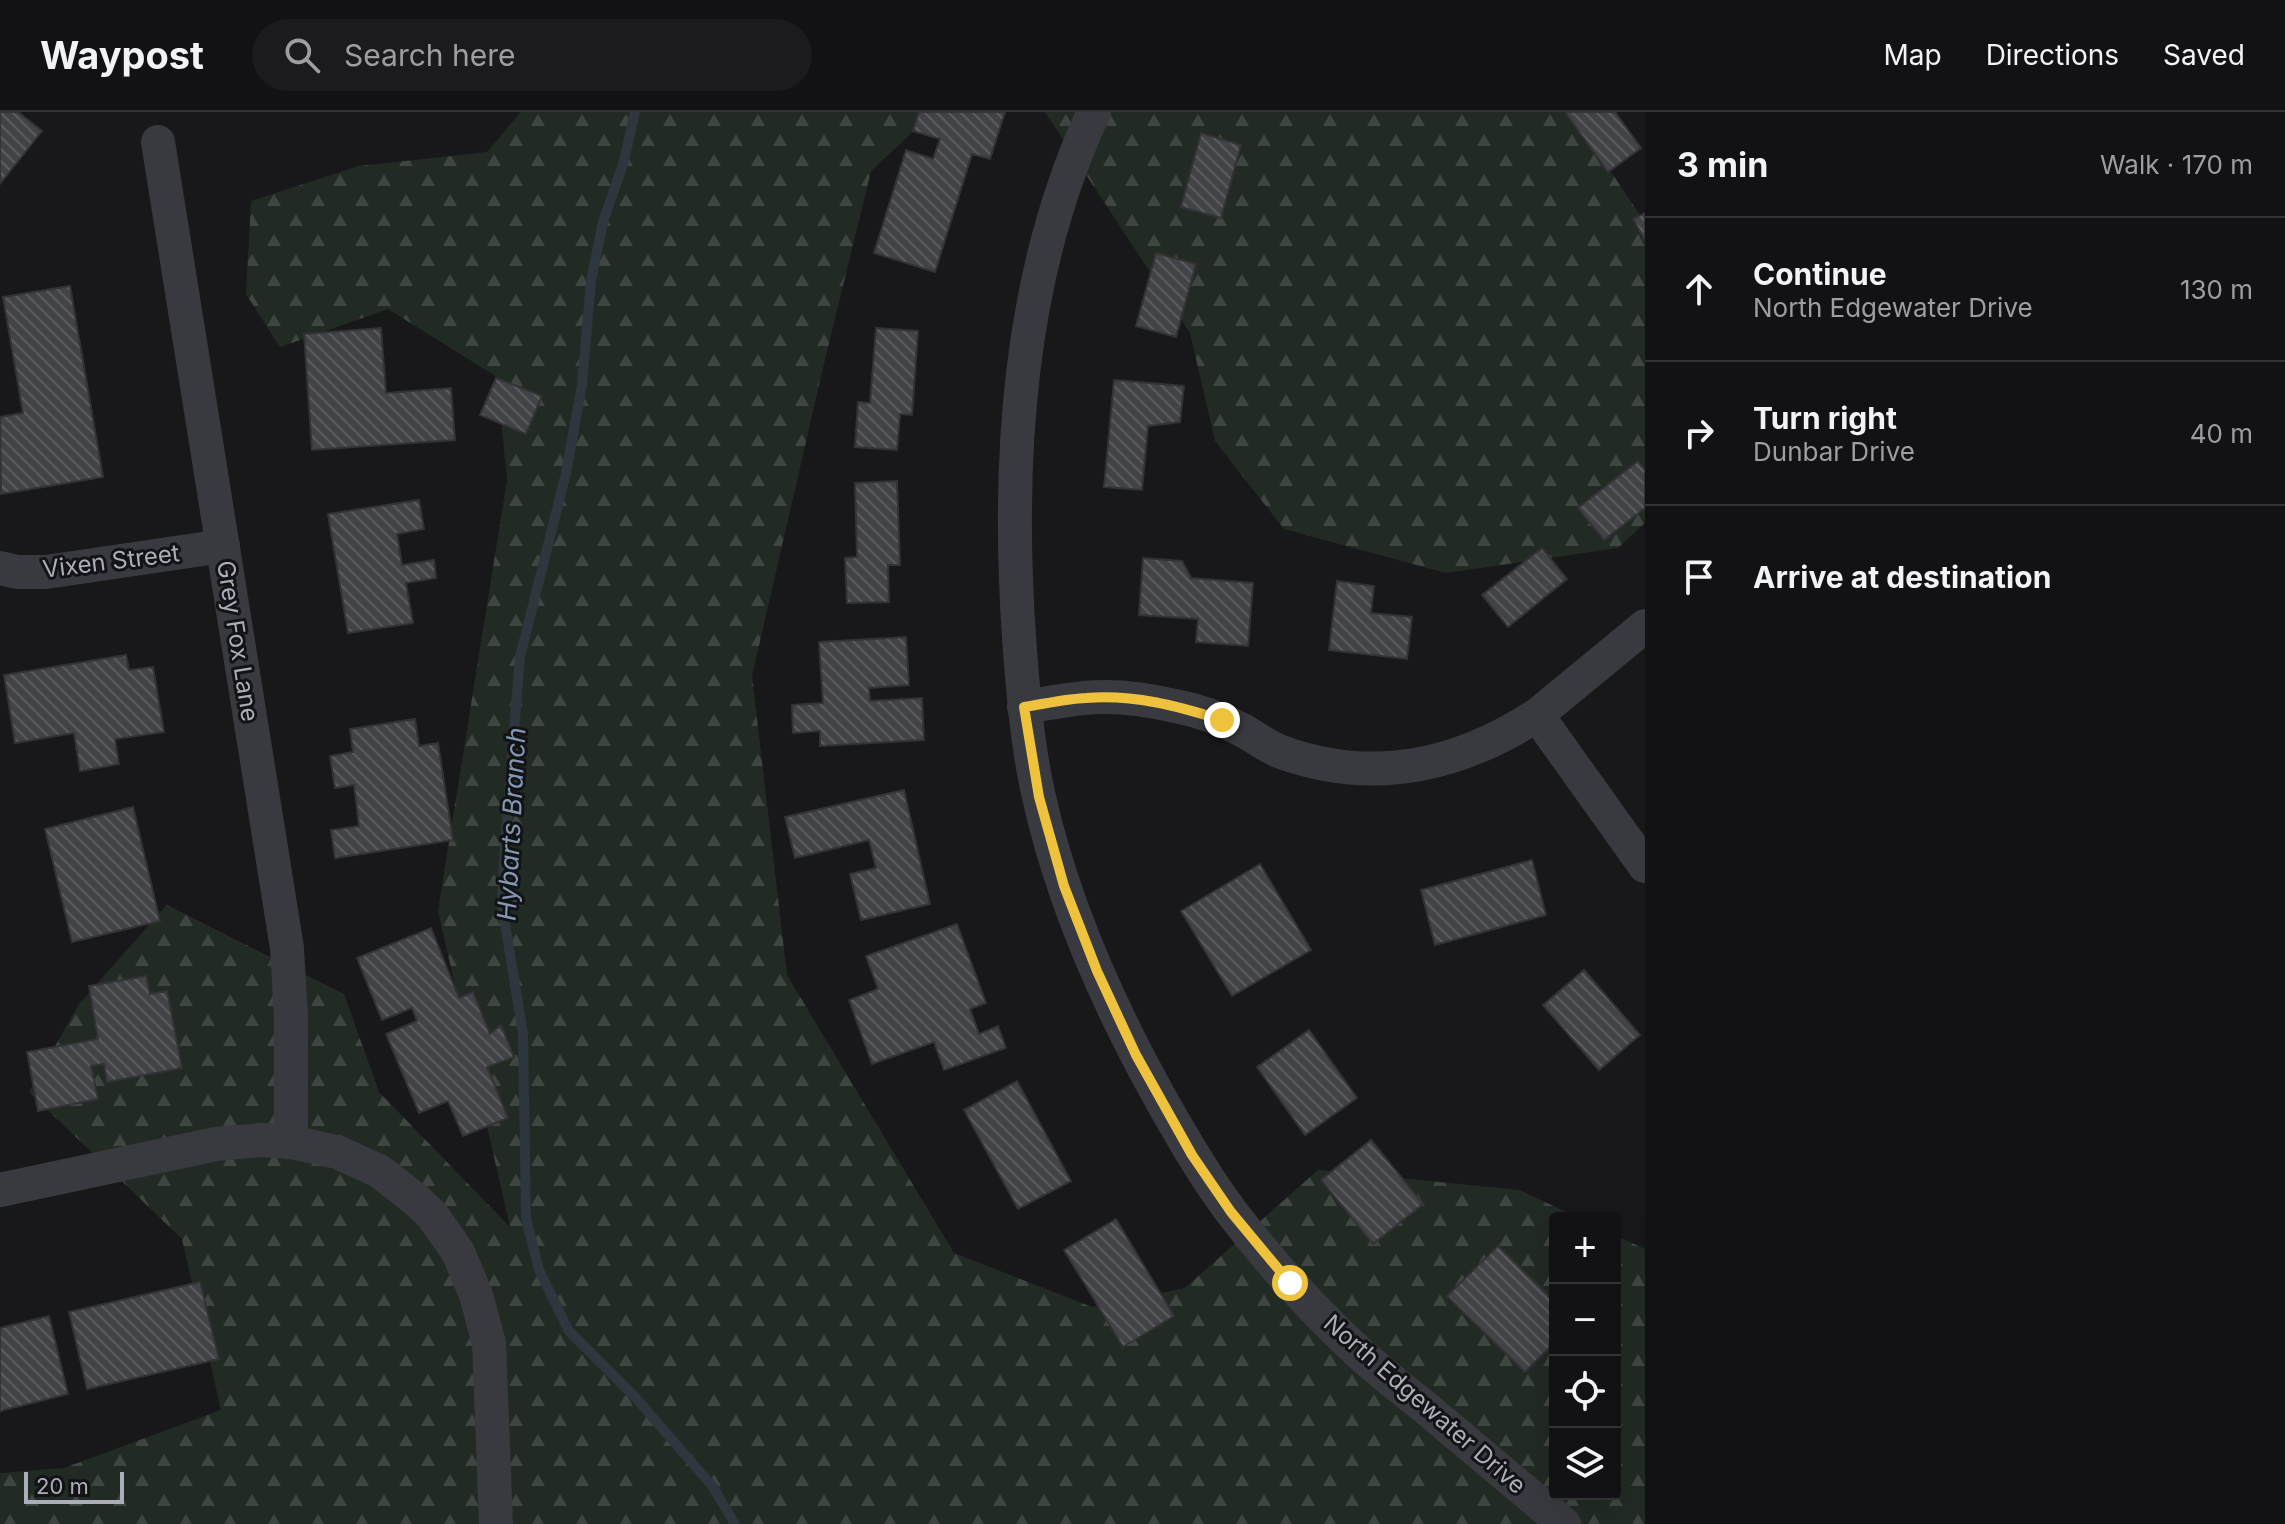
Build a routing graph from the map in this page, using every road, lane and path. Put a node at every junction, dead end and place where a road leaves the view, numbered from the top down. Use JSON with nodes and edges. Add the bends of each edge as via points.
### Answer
{"nodes":[{"id":1,"x":1094,"y":112,"type":"edge"},
{"id":2,"x":158,"y":142,"type":"dead end"},
{"id":3,"x":223,"y":546,"type":"junction"},
{"id":4,"x":0,"y":568,"type":"edge"},
{"id":5,"x":1645,"y":626,"type":"edge"},
{"id":6,"x":1024,"y":707,"type":"junction"},
{"id":7,"x":1537,"y":715,"type":"junction"},
{"id":8,"x":1645,"y":866,"type":"edge"},
{"id":9,"x":291,"y":1142,"type":"junction"},
{"id":10,"x":0,"y":1190,"type":"edge"},
{"id":11,"x":496,"y":1524,"type":"edge"},
{"id":12,"x":1564,"y":1524,"type":"edge"}],
"edges":[{"from":1,"to":6,"type":"street","name":"North Edgewater Drive","via":[[1061,199],[1025,355],[1014,562]]},
{"from":2,"to":3,"type":"street","name":"Grey Fox Lane"},
{"from":3,"to":4,"type":"street","name":"Vixen Street","via":[[46,572]]},
{"from":3,"to":9,"type":"street","name":"Grey Fox Lane","via":[[287,948]]},
{"from":5,"to":7,"type":"street"},
{"from":6,"to":7,"type":"street","via":[[1087,698],[1178,706],[1222,720],[1278,751],[1345,769],[1436,762],[1480,747]]},
{"from":6,"to":12,"type":"street","name":"North Edgewater Drive","via":[[1039,797],[1064,886],[1129,1041],[1192,1155],[1280,1272],[1343,1337]]},
{"from":7,"to":8,"type":"street"},
{"from":9,"to":10,"type":"street","via":[[216,1144]]},
{"from":9,"to":11,"type":"street","via":[[337,1152],[379,1171],[432,1215],[458,1252],[489,1343]]}]}
